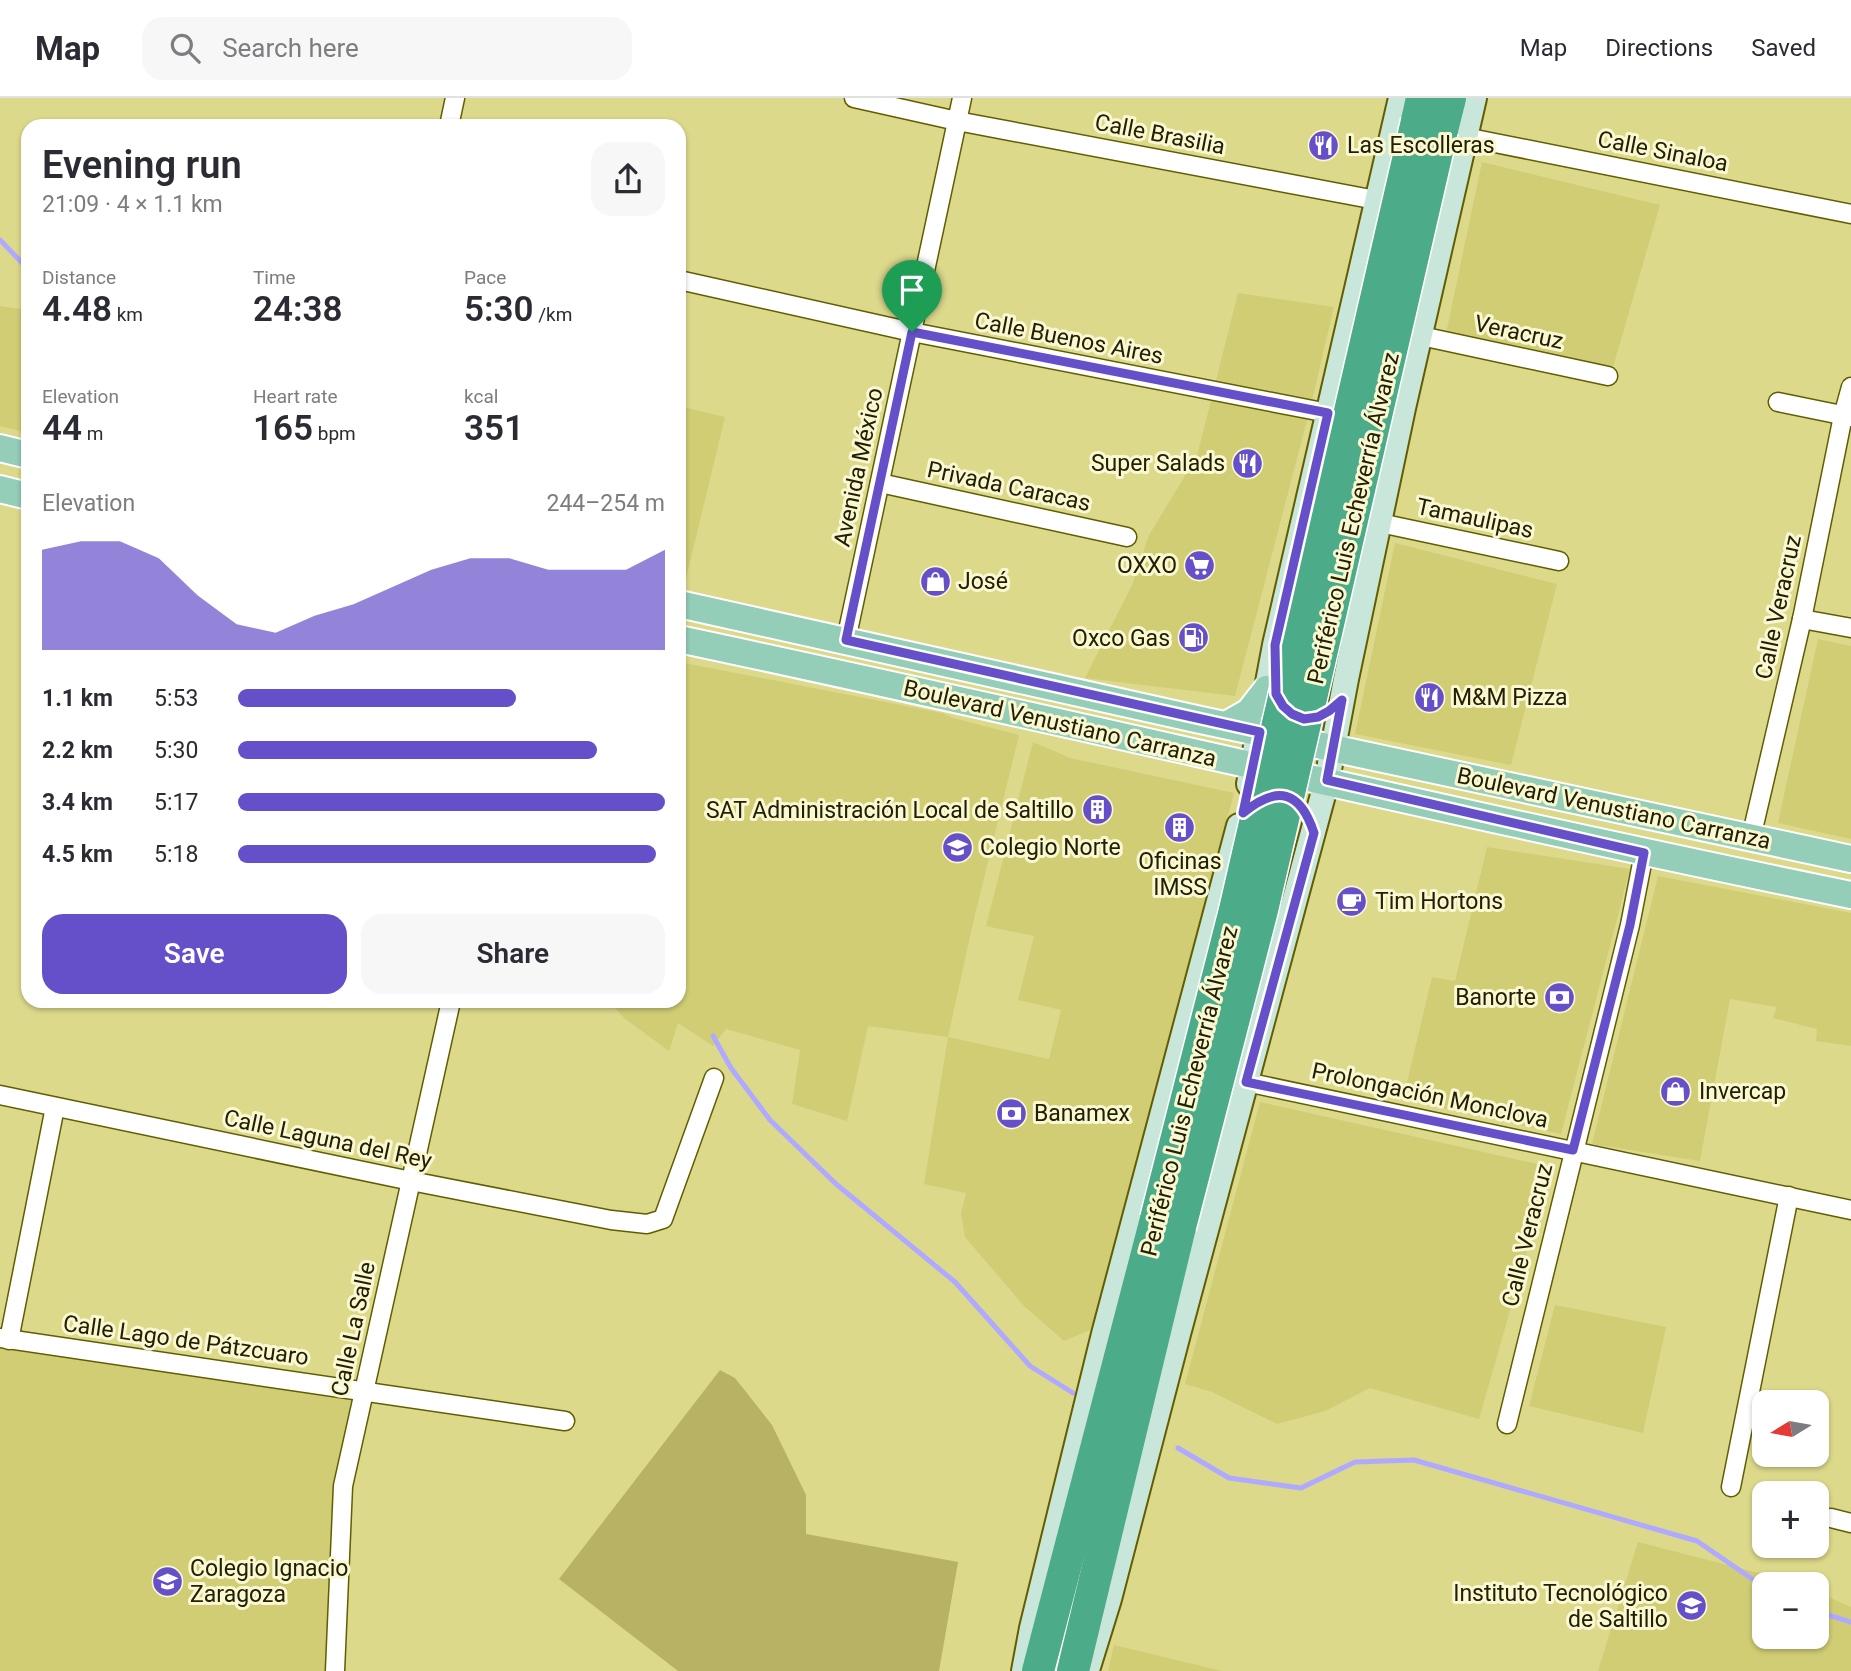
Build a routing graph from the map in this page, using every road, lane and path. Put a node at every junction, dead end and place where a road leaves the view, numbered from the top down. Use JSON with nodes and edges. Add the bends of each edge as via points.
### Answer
{"nodes":[{"id":1,"x":455,"y":98,"type":"edge"},
{"id":2,"x":854,"y":98,"type":"edge"},
{"id":3,"x":962,"y":98,"type":"edge"},
{"id":4,"x":1450,"y":98,"type":"edge"},
{"id":5,"x":1474,"y":98,"type":"edge"},
{"id":6,"x":1429,"y":117,"type":"edge"},
{"id":7,"x":450,"y":119,"type":"edge"},
{"id":8,"x":957,"y":121,"type":"junction"},
{"id":9,"x":1376,"y":200,"type":"junction"},
{"id":10,"x":1851,"y":214,"type":"edge"},
{"id":11,"x":686,"y":282,"type":"edge"},
{"id":12,"x":912,"y":332,"type":"junction"},
{"id":13,"x":1421,"y":336,"type":"junction"},
{"id":14,"x":1608,"y":376,"type":"dead end"},
{"id":15,"x":1851,"y":387,"type":"edge"},
{"id":16,"x":1778,"y":402,"type":"dead end"},
{"id":17,"x":1328,"y":413,"type":"junction"},
{"id":18,"x":1847,"y":416,"type":"edge"},
{"id":19,"x":0,"y":448,"type":"edge"},
{"id":20,"x":21,"y":453,"type":"edge"},
{"id":21,"x":880,"y":483,"type":"junction"},
{"id":22,"x":0,"y":489,"type":"edge"},
{"id":23,"x":21,"y":494,"type":"edge"},
{"id":24,"x":1380,"y":523,"type":"junction"},
{"id":25,"x":1127,"y":537,"type":"dead end"},
{"id":26,"x":1559,"y":561,"type":"dead end"},
{"id":27,"x":686,"y":606,"type":"edge"},
{"id":28,"x":1802,"y":619,"type":"junction"},
{"id":29,"x":1851,"y":628,"type":"edge"},
{"id":30,"x":846,"y":640,"type":"junction"},
{"id":31,"x":686,"y":641,"type":"edge"},
{"id":32,"x":1275,"y":645,"type":"junction"},
{"id":33,"x":1267,"y":690,"type":"junction"},
{"id":34,"x":1342,"y":700,"type":"junction"},
{"id":35,"x":1226,"y":725,"type":"junction"},
{"id":36,"x":1260,"y":732,"type":"junction"},
{"id":37,"x":1334,"y":748,"type":"junction"},
{"id":38,"x":1252,"y":765,"type":"junction"},
{"id":39,"x":1327,"y":780,"type":"junction"},
{"id":40,"x":1243,"y":813,"type":"junction"},
{"id":41,"x":1314,"y":833,"type":"junction"},
{"id":42,"x":1751,"y":838,"type":"junction"},
{"id":43,"x":1644,"y":853,"type":"junction"},
{"id":44,"x":1851,"y":859,"type":"edge"},
{"id":45,"x":1851,"y":895,"type":"edge"},
{"id":46,"x":449,"y":1008,"type":"edge"},
{"id":47,"x":714,"y":1079,"type":"dead end"},
{"id":48,"x":1246,"y":1082,"type":"junction"},
{"id":49,"x":0,"y":1096,"type":"edge"},
{"id":50,"x":55,"y":1107,"type":"junction"},
{"id":51,"x":1573,"y":1150,"type":"junction"},
{"id":52,"x":411,"y":1181,"type":"junction"},
{"id":53,"x":1789,"y":1196,"type":"junction"},
{"id":54,"x":1851,"y":1210,"type":"edge"},
{"id":55,"x":1168,"y":1223,"type":"junction"},
{"id":56,"x":4,"y":1339,"type":"edge"},
{"id":57,"x":365,"y":1390,"type":"junction"},
{"id":58,"x":565,"y":1421,"type":"dead end"},
{"id":59,"x":1507,"y":1424,"type":"dead end"},
{"id":60,"x":1731,"y":1487,"type":"dead end"},
{"id":61,"x":1831,"y":1518,"type":"dead end"},
{"id":62,"x":1851,"y":1523,"type":"edge"},
{"id":63,"x":335,"y":1671,"type":"edge"},
{"id":64,"x":1024,"y":1671,"type":"edge"},
{"id":65,"x":1038,"y":1671,"type":"edge"},
{"id":66,"x":1073,"y":1671,"type":"edge"},
{"id":67,"x":1087,"y":1671,"type":"edge"}],
"edges":[{"from":1,"to":7,"type":"street"},
{"from":2,"to":8,"type":"street","name":"Calle Brasilia"},
{"from":3,"to":8,"type":"street","name":"Avenida México"},
{"from":4,"to":6,"type":"highway","name":"Periférico Luis Echeverría Álvarez"},
{"from":5,"to":6,"type":"street"},
{"from":6,"to":9,"type":"street","name":"Periférico Luis Echeverría Álvarez"},
{"from":6,"to":10,"type":"street","name":"Calle Sinaloa"},
{"from":6,"to":13,"type":"street"},
{"from":6,"to":55,"type":"highway","name":"Periférico Luis Echeverría Álvarez","bridge":true,"via":[[1235,910]]},
{"from":8,"to":9,"type":"street","name":"Calle Brasilia"},
{"from":8,"to":12,"type":"street","name":"Avenida México"},
{"from":9,"to":17,"type":"street","name":"Periférico Luis Echeverría Álvarez"},
{"from":11,"to":12,"type":"street","name":"Calle Buenos Aires"},
{"from":12,"to":17,"type":"street","name":"Calle Buenos Aires"},
{"from":12,"to":21,"type":"street","name":"Avenida México"},
{"from":13,"to":14,"type":"street","name":"Veracruz"},
{"from":13,"to":24,"type":"street"},
{"from":15,"to":18,"type":"street","name":"Calle Veracruz"},
{"from":16,"to":18,"type":"street"},
{"from":17,"to":32,"type":"street","name":"Periférico Luis Echeverría Álvarez"},
{"from":18,"to":28,"type":"street","name":"Calle Veracruz"},
{"from":19,"to":20,"type":"main road"},
{"from":21,"to":25,"type":"street","name":"Privada Caracas"},
{"from":21,"to":30,"type":"street","name":"Avenida México"},
{"from":22,"to":23,"type":"main road"},
{"from":24,"to":26,"type":"street","name":"Tamaulipas"},
{"from":24,"to":34,"type":"street"},
{"from":27,"to":30,"type":"main road","name":"Boulevard Venustiano Carranza"},
{"from":28,"to":29,"type":"street"},
{"from":28,"to":42,"type":"street","name":"Calle Veracruz"},
{"from":30,"to":35,"type":"main road","name":"Boulevard Venustiano Carranza"},
{"from":31,"to":38,"type":"main road","name":"Boulevard Venustiano Carranza"},
{"from":32,"to":33,"type":"street","name":"Periférico Luis Echeverría Álvarez"},
{"from":32,"to":34,"type":"street","via":[[1276,694],[1292,714],[1304,719],[1318,717]]},
{"from":33,"to":35,"type":"main road","via":[[1249,712]]},
{"from":33,"to":36,"type":"street","name":"Periférico Luis Echeverría Álvarez"},
{"from":34,"to":37,"type":"street"},
{"from":35,"to":36,"type":"main road","name":"Boulevard Venustiano Carranza"},
{"from":36,"to":37,"type":"main road","name":"Boulevard Venustiano Carranza"},
{"from":36,"to":38,"type":"street","name":"Periférico Luis Echeverría Álvarez"},
{"from":37,"to":39,"type":"street"},
{"from":37,"to":42,"type":"main road","name":"Boulevard Venustiano Carranza"},
{"from":38,"to":39,"type":"main road","name":"Boulevard Venustiano Carranza"},
{"from":38,"to":40,"type":"street","name":"Periférico Luis Echeverría Álvarez"},
{"from":39,"to":41,"type":"street"},
{"from":39,"to":43,"type":"main road","name":"Boulevard Venustiano Carranza"},
{"from":40,"to":41,"type":"street","via":[[1266,797],[1291,798],[1302,806]]},
{"from":40,"to":64,"type":"street","name":"Periférico Luis Echeverría Álvarez","via":[[1104,1334]]},
{"from":41,"to":48,"type":"street"},
{"from":42,"to":44,"type":"main road","name":"Boulevard Venustiano Carranza"},
{"from":43,"to":45,"type":"main road","name":"Boulevard Venustiano Carranza"},
{"from":43,"to":51,"type":"street","name":"Calle Veracruz"},
{"from":46,"to":52,"type":"street","name":"Calle La Salle"},
{"from":47,"to":52,"type":"street","name":"Calle Laguna del Rey","via":[[663,1219],[647,1224],[611,1220]]},
{"from":48,"to":51,"type":"street","name":"Prolongación Monclova"},
{"from":48,"to":67,"type":"street"},
{"from":49,"to":50,"type":"street","name":"Calle Laguna del Rey"},
{"from":50,"to":52,"type":"street","name":"Calle Laguna del Rey"},
{"from":50,"to":56,"type":"street"},
{"from":51,"to":53,"type":"street","name":"Prolongación Monclova"},
{"from":51,"to":59,"type":"street","name":"Calle Veracruz"},
{"from":52,"to":57,"type":"street","name":"Calle La Salle"},
{"from":53,"to":54,"type":"street","name":"Prolongación Monclova"},
{"from":53,"to":60,"type":"street"},
{"from":55,"to":65,"type":"highway","name":"Periférico Luis Echeverría Álvarez"},
{"from":55,"to":66,"type":"highway","name":"Periférico Luis Echeverría Álvarez"},
{"from":56,"to":57,"type":"street","name":"Calle Lago de Pátzcuaro"},
{"from":57,"to":58,"type":"street","name":"Calle Lago de Pátzcuaro"},
{"from":57,"to":63,"type":"street","name":"Calle La Salle","via":[[343,1486]]},
{"from":61,"to":62,"type":"street"}]}
